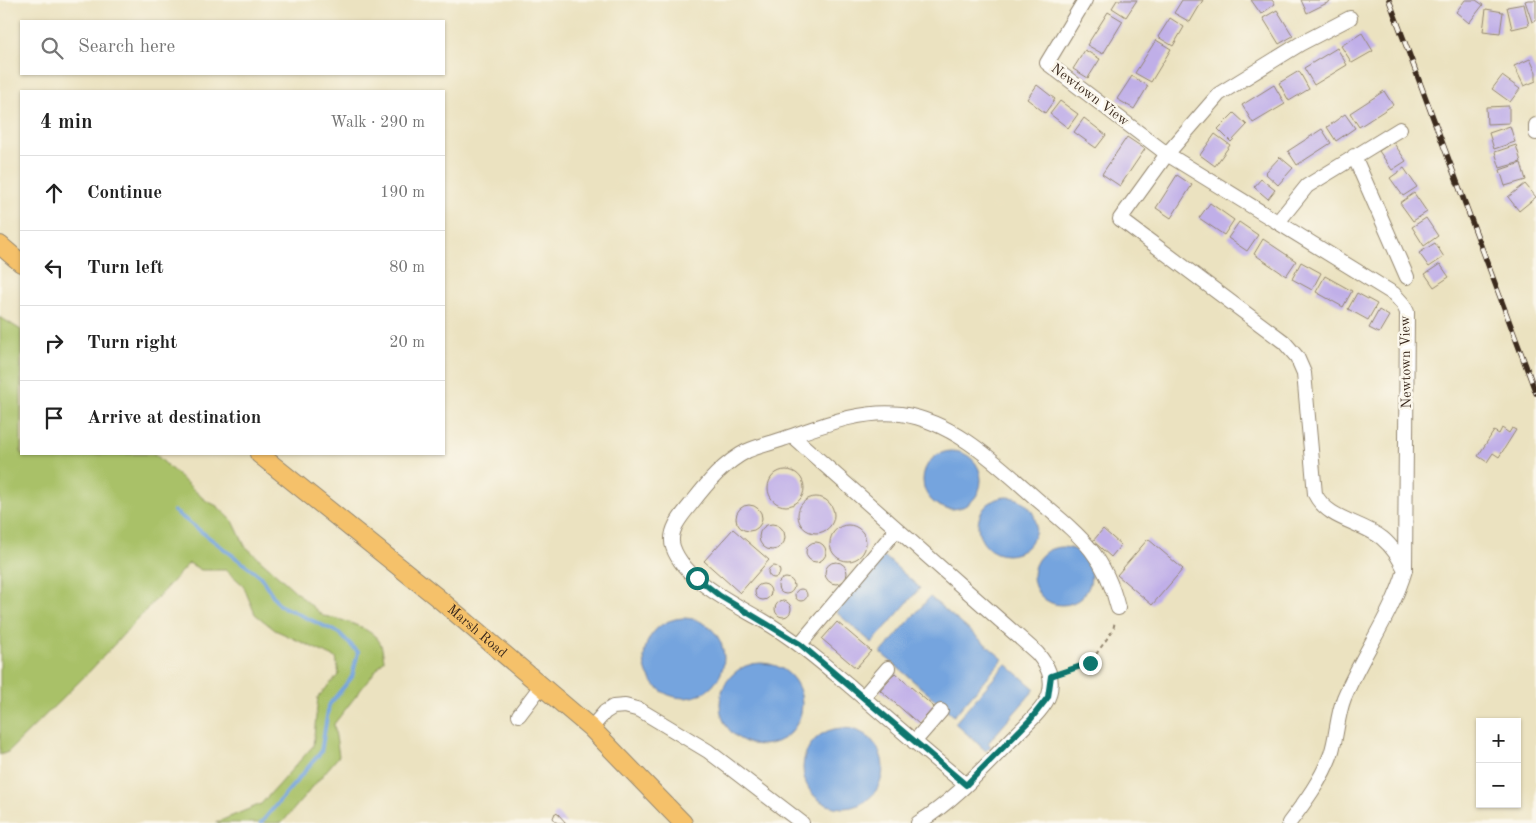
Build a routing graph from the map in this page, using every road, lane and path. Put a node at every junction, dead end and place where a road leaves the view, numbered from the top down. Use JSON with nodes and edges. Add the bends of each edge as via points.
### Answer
{"nodes":[{"id":1,"x":1085,"y":0,"type":"edge"},
{"id":2,"x":1350,"y":18,"type":"dead end"},
{"id":3,"x":1536,"y":125,"type":"edge"},
{"id":4,"x":1400,"y":128,"type":"dead end"},
{"id":5,"x":1536,"y":133,"type":"edge"},
{"id":6,"x":1167,"y":154,"type":"junction"},
{"id":7,"x":1354,"y":156,"type":"junction"},
{"id":8,"x":1278,"y":222,"type":"junction"},
{"id":9,"x":0,"y":245,"type":"edge"},
{"id":10,"x":20,"y":262,"type":"edge"},
{"id":11,"x":1408,"y":277,"type":"dead end"},
{"id":12,"x":792,"y":436,"type":"junction"},
{"id":13,"x":260,"y":455,"type":"edge"},
{"id":14,"x":897,"y":529,"type":"junction"},
{"id":15,"x":1405,"y":570,"type":"junction"},
{"id":16,"x":1118,"y":608,"type":"joint"},
{"id":17,"x":800,"y":644,"type":"junction"},
{"id":18,"x":888,"y":668,"type":"dead end"},
{"id":19,"x":1051,"y":676,"type":"junction"},
{"id":20,"x":541,"y":686,"type":"junction"},
{"id":21,"x":862,"y":697,"type":"junction"},
{"id":22,"x":941,"y":711,"type":"dead end"},
{"id":23,"x":519,"y":715,"type":"dead end"},
{"id":24,"x":590,"y":728,"type":"junction"},
{"id":25,"x":914,"y":742,"type":"junction"},
{"id":26,"x":966,"y":785,"type":"junction"},
{"id":27,"x":683,"y":823,"type":"edge"},
{"id":28,"x":802,"y":823,"type":"edge"},
{"id":29,"x":918,"y":823,"type":"edge"},
{"id":30,"x":1290,"y":823,"type":"edge"}],
"edges":[{"from":1,"to":6,"type":"street","name":"Newtown View","via":[[1047,63]]},
{"from":2,"to":6,"type":"street","via":[[1300,44],[1219,94]]},
{"from":3,"to":5,"type":"street"},
{"from":4,"to":7,"type":"street"},
{"from":6,"to":8,"type":"street","name":"Newtown View"},
{"from":6,"to":15,"type":"street","via":[[1120,219],[1284,342],[1297,357],[1304,373],[1315,494],[1321,506],[1381,538],[1397,553]]},
{"from":7,"to":8,"type":"street","via":[[1307,186]]},
{"from":7,"to":11,"type":"street"},
{"from":8,"to":15,"type":"street","name":"Newtown View","via":[[1394,294],[1407,312]]},
{"from":9,"to":10,"type":"main road"},
{"from":12,"to":14,"type":"street"},
{"from":12,"to":16,"type":"street","via":[[870,414],[900,414],[950,430],[1017,482],[1097,555],[1112,585]]},
{"from":12,"to":17,"type":"street","via":[[746,452],[714,476],[677,521],[672,536],[680,559],[697,578],[720,596]]},
{"from":13,"to":20,"type":"main road","name":"Marsh Road","via":[[438,598]]},
{"from":14,"to":17,"type":"street"},
{"from":14,"to":19,"type":"street","via":[[1037,653]]},
{"from":15,"to":30,"type":"street","name":"Newtown View","via":[[1398,594],[1344,699],[1331,754],[1307,800]]},
{"from":16,"to":19,"type":"path","via":[[1112,630],[1090,663]]},
{"from":17,"to":21,"type":"street"},
{"from":18,"to":21,"type":"street"},
{"from":19,"to":26,"type":"street","via":[[1048,697],[1031,719]]},
{"from":20,"to":23,"type":"street"},
{"from":20,"to":24,"type":"main road","name":"Marsh Road"},
{"from":21,"to":25,"type":"street"},
{"from":22,"to":25,"type":"street"},
{"from":24,"to":27,"type":"main road","name":"Marsh Road"},
{"from":24,"to":28,"type":"street","via":[[613,707],[640,710],[708,751]]},
{"from":25,"to":26,"type":"street"},
{"from":26,"to":29,"type":"street"}]}
